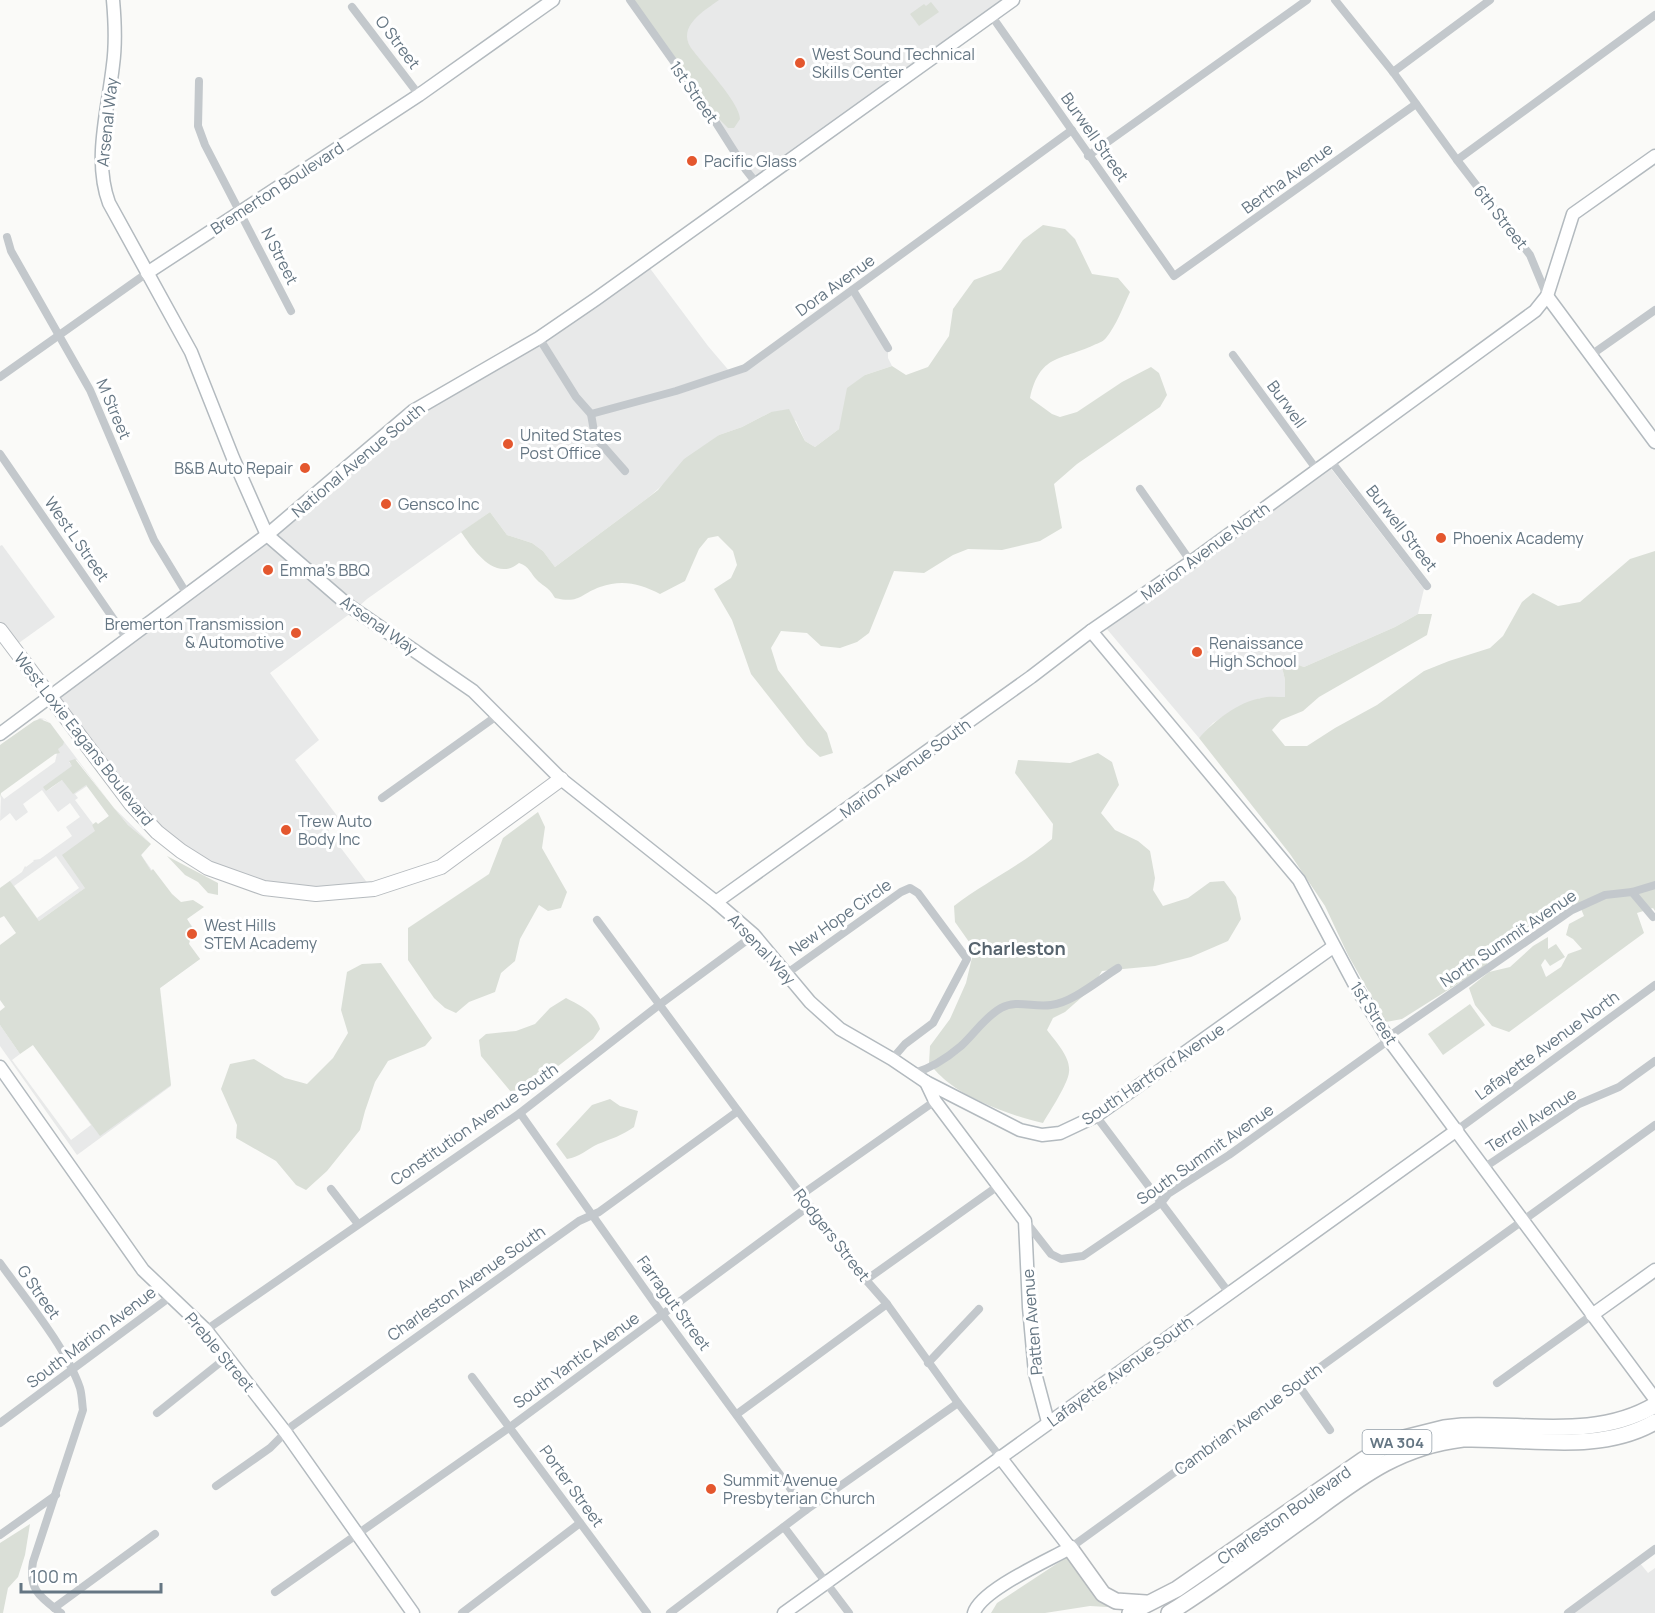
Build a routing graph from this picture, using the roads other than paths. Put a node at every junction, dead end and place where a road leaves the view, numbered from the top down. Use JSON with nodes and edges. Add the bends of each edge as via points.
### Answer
{"nodes":[{"id":1,"x":113,"y":0,"type":"edge"},
{"id":2,"x":553,"y":0,"type":"edge"},
{"id":3,"x":630,"y":0,"type":"edge"},
{"id":4,"x":1013,"y":0,"type":"edge"},
{"id":5,"x":1307,"y":0,"type":"edge"},
{"id":6,"x":1335,"y":0,"type":"edge"},
{"id":7,"x":1490,"y":0,"type":"edge"},
{"id":8,"x":352,"y":8,"type":"dead end"},
{"id":9,"x":990,"y":15,"type":"junction"},
{"id":10,"x":1655,"y":15,"type":"edge"},
{"id":11,"x":1393,"y":72,"type":"junction"},
{"id":12,"x":199,"y":81,"type":"dead end"},
{"id":13,"x":419,"y":95,"type":"junction"},
{"id":14,"x":1416,"y":104,"type":"junction"},
{"id":15,"x":1072,"y":130,"type":"junction"},
{"id":16,"x":1088,"y":156,"type":"junction"},
{"id":17,"x":1655,"y":156,"type":"edge"},
{"id":18,"x":1457,"y":160,"type":"junction"},
{"id":19,"x":757,"y":184,"type":"junction"},
{"id":20,"x":240,"y":213,"type":"junction"},
{"id":21,"x":7,"y":237,"type":"dead end"},
{"id":22,"x":147,"y":273,"type":"junction"},
{"id":23,"x":1174,"y":276,"type":"joint"},
{"id":24,"x":853,"y":290,"type":"junction"},
{"id":25,"x":1547,"y":296,"type":"junction"},
{"id":26,"x":1655,"y":310,"type":"edge"},
{"id":27,"x":291,"y":311,"type":"dead end"},
{"id":28,"x":59,"y":334,"type":"junction"},
{"id":29,"x":539,"y":338,"type":"junction"},
{"id":30,"x":888,"y":348,"type":"dead end"},
{"id":31,"x":1233,"y":354,"type":"dead end"},
{"id":32,"x":1591,"y":355,"type":"junction"},
{"id":33,"x":0,"y":376,"type":"edge"},
{"id":34,"x":591,"y":414,"type":"junction"},
{"id":35,"x":1655,"y":442,"type":"edge"},
{"id":36,"x":0,"y":454,"type":"edge"},
{"id":37,"x":1330,"y":460,"type":"junction"},
{"id":38,"x":1317,"y":470,"type":"junction"},
{"id":39,"x":624,"y":471,"type":"dead end"},
{"id":40,"x":1140,"y":489,"type":"dead end"},
{"id":41,"x":267,"y":535,"type":"junction"},
{"id":42,"x":1191,"y":562,"type":"junction"},
{"id":43,"x":1427,"y":586,"type":"dead end"},
{"id":44,"x":188,"y":596,"type":"junction"},
{"id":45,"x":0,"y":630,"type":"edge"},
{"id":46,"x":1091,"y":631,"type":"junction"},
{"id":47,"x":128,"y":640,"type":"junction"},
{"id":48,"x":50,"y":698,"type":"junction"},
{"id":49,"x":498,"y":715,"type":"junction"},
{"id":50,"x":0,"y":734,"type":"edge"},
{"id":51,"x":561,"y":779,"type":"junction"},
{"id":52,"x":382,"y":798,"type":"dead end"},
{"id":53,"x":1655,"y":885,"type":"edge"},
{"id":54,"x":1632,"y":892,"type":"junction"},
{"id":55,"x":716,"y":902,"type":"junction"},
{"id":56,"x":1653,"y":917,"type":"dead end"},
{"id":57,"x":597,"y":920,"type":"dead end"},
{"id":58,"x":754,"y":935,"type":"junction"},
{"id":59,"x":1334,"y":947,"type":"junction"},
{"id":60,"x":1118,"y":968,"type":"dead end"},
{"id":61,"x":786,"y":974,"type":"junction"},
{"id":62,"x":1655,"y":986,"type":"edge"},
{"id":63,"x":659,"y":1005,"type":"junction"},
{"id":64,"x":1389,"y":1038,"type":"junction"},
{"id":65,"x":892,"y":1059,"type":"junction"},
{"id":66,"x":1655,"y":1061,"type":"edge"},
{"id":67,"x":914,"y":1073,"type":"junction"},
{"id":68,"x":2,"y":1074,"type":"edge"},
{"id":69,"x":926,"y":1082,"type":"junction"},
{"id":70,"x":935,"y":1101,"type":"junction"},
{"id":71,"x":738,"y":1111,"type":"junction"},
{"id":72,"x":520,"y":1113,"type":"junction"},
{"id":73,"x":1096,"y":1116,"type":"junction"},
{"id":74,"x":1655,"y":1125,"type":"edge"},
{"id":75,"x":1457,"y":1130,"type":"junction"},
{"id":76,"x":1485,"y":1167,"type":"junction"},
{"id":77,"x":998,"y":1186,"type":"junction"},
{"id":78,"x":331,"y":1189,"type":"dead end"},
{"id":79,"x":801,"y":1196,"type":"junction"},
{"id":80,"x":1161,"y":1203,"type":"junction"},
{"id":81,"x":810,"y":1206,"type":"junction"},
{"id":82,"x":593,"y":1216,"type":"junction"},
{"id":83,"x":1025,"y":1221,"type":"junction"},
{"id":84,"x":1522,"y":1221,"type":"junction"},
{"id":85,"x":358,"y":1224,"type":"junction"},
{"id":86,"x":1061,"y":1259,"type":"joint"},
{"id":87,"x":0,"y":1263,"type":"edge"},
{"id":88,"x":1655,"y":1270,"type":"edge"},
{"id":89,"x":866,"y":1280,"type":"junction"},
{"id":90,"x":1228,"y":1293,"type":"junction"},
{"id":91,"x":170,"y":1297,"type":"junction"},
{"id":92,"x":887,"y":1305,"type":"junction"},
{"id":93,"x":979,"y":1309,"type":"dead end"},
{"id":94,"x":663,"y":1315,"type":"junction"},
{"id":95,"x":1592,"y":1315,"type":"junction"},
{"id":96,"x":206,"y":1330,"type":"junction"},
{"id":97,"x":227,"y":1357,"type":"junction"},
{"id":98,"x":928,"y":1363,"type":"junction"},
{"id":99,"x":71,"y":1369,"type":"junction"},
{"id":100,"x":472,"y":1377,"type":"dead end"},
{"id":101,"x":1297,"y":1383,"type":"junction"},
{"id":102,"x":1497,"y":1383,"type":"dead end"},
{"id":103,"x":1655,"y":1399,"type":"edge"},
{"id":104,"x":958,"y":1404,"type":"junction"},
{"id":105,"x":1655,"y":1406,"type":"edge"},
{"id":106,"x":157,"y":1413,"type":"dead end"},
{"id":107,"x":737,"y":1414,"type":"junction"},
{"id":108,"x":1048,"y":1422,"type":"junction"},
{"id":109,"x":1655,"y":1422,"type":"edge"},
{"id":110,"x":0,"y":1423,"type":"edge"},
{"id":111,"x":510,"y":1427,"type":"junction"},
{"id":112,"x":1330,"y":1430,"type":"dead end"},
{"id":113,"x":285,"y":1433,"type":"junction"},
{"id":114,"x":1000,"y":1457,"type":"junction"},
{"id":115,"x":216,"y":1485,"type":"dead end"},
{"id":116,"x":56,"y":1494,"type":"junction"},
{"id":117,"x":806,"y":1510,"type":"junction"},
{"id":118,"x":580,"y":1523,"type":"junction"},
{"id":119,"x":784,"y":1527,"type":"junction"},
{"id":120,"x":155,"y":1534,"type":"dead end"},
{"id":121,"x":357,"y":1534,"type":"junction"},
{"id":122,"x":0,"y":1535,"type":"edge"},
{"id":123,"x":1070,"y":1548,"type":"junction"},
{"id":124,"x":1654,"y":1550,"type":"edge"},
{"id":125,"x":826,"y":1582,"type":"junction"},
{"id":126,"x":275,"y":1592,"type":"dead end"},
{"id":127,"x":1152,"y":1603,"type":"junction"},
{"id":128,"x":1580,"y":1604,"type":"junction"},
{"id":129,"x":58,"y":1610,"type":"edge"},
{"id":130,"x":413,"y":1613,"type":"edge"},
{"id":131,"x":462,"y":1613,"type":"edge"},
{"id":132,"x":647,"y":1613,"type":"edge"},
{"id":133,"x":670,"y":1613,"type":"edge"},
{"id":134,"x":784,"y":1613,"type":"edge"},
{"id":135,"x":849,"y":1613,"type":"edge"},
{"id":136,"x":974,"y":1613,"type":"edge"},
{"id":137,"x":1130,"y":1613,"type":"edge"},
{"id":138,"x":1169,"y":1613,"type":"edge"},
{"id":139,"x":1568,"y":1613,"type":"edge"},
{"id":140,"x":1586,"y":1613,"type":"edge"}],
"edges":[{"from":1,"to":22,"type":"main road","name":"Arsenal Way","via":[[115,26],[102,152],[103,186]]},
{"from":2,"to":13,"type":"main road","name":"Bremerton Boulevard"},
{"from":3,"to":19,"type":"street","name":"1st Street"},
{"from":4,"to":9,"type":"main road","name":"National Avenue South"},
{"from":5,"to":16,"type":"street"},
{"from":6,"to":11,"type":"street","name":"6th Street"},
{"from":7,"to":11,"type":"street"},
{"from":8,"to":13,"type":"street","name":"O Street"},
{"from":9,"to":15,"type":"street","name":"Burwell Street"},
{"from":9,"to":19,"type":"main road","name":"National Avenue South"},
{"from":10,"to":18,"type":"street"},
{"from":11,"to":14,"type":"street","name":"6th Street"},
{"from":12,"to":20,"type":"street","name":"N Street","via":[[198,126]]},
{"from":13,"to":20,"type":"main road","name":"Bremerton Boulevard"},
{"from":14,"to":18,"type":"street","name":"6th Street"},
{"from":14,"to":23,"type":"street","name":"Bertha Avenue"},
{"from":15,"to":16,"type":"street","name":"Burwell Street"},
{"from":15,"to":24,"type":"street","name":"Dora Avenue"},
{"from":16,"to":23,"type":"street","name":"Burwell Street"},
{"from":17,"to":25,"type":"main road","via":[[1574,214]]},
{"from":18,"to":25,"type":"street","name":"6th Street","via":[[1530,255]]},
{"from":19,"to":29,"type":"main road","name":"National Avenue South"},
{"from":20,"to":22,"type":"main road","name":"Bremerton Boulevard"},
{"from":20,"to":27,"type":"street","name":"N Street"},
{"from":21,"to":28,"type":"street","name":"M Street"},
{"from":22,"to":28,"type":"street","name":"Bremerton Boulevard"},
{"from":22,"to":41,"type":"main road","name":"Arsenal Way","via":[[191,352]]},
{"from":24,"to":30,"type":"street"},
{"from":24,"to":34,"type":"street","name":"Dora Avenue","via":[[746,368]]},
{"from":25,"to":32,"type":"main road","name":"6th Street"},
{"from":25,"to":37,"type":"main road","via":[[1535,311]]},
{"from":26,"to":32,"type":"street"},
{"from":28,"to":33,"type":"street","name":"Bremerton Boulevard"},
{"from":28,"to":44,"type":"street","name":"M Street","via":[[90,390],[154,540]]},
{"from":29,"to":34,"type":"street"},
{"from":29,"to":41,"type":"main road","name":"National Avenue South","via":[[413,411]]},
{"from":31,"to":38,"type":"street","name":"Burwell"},
{"from":32,"to":35,"type":"main road","name":"6th Street"},
{"from":34,"to":39,"type":"street","via":[[596,437]]},
{"from":36,"to":47,"type":"street","name":"West L Street"},
{"from":37,"to":38,"type":"main road","name":"Marion Avenue North"},
{"from":37,"to":43,"type":"street","name":"Burwell Street"},
{"from":38,"to":42,"type":"main road","name":"Marion Avenue North"},
{"from":40,"to":42,"type":"street"},
{"from":41,"to":44,"type":"main road","name":"National Avenue South"},
{"from":41,"to":49,"type":"main road","name":"Arsenal Way","via":[[348,605],[473,691]]},
{"from":42,"to":46,"type":"main road","name":"Marion Avenue North"},
{"from":44,"to":47,"type":"main road","name":"National Avenue South"},
{"from":45,"to":48,"type":"main road","name":"West Loxie Eagans Boulevard"},
{"from":46,"to":55,"type":"main road","name":"Marion Avenue South"},
{"from":46,"to":59,"type":"main road","name":"1st Street","via":[[1285,862]]},
{"from":47,"to":48,"type":"main road","name":"National Avenue South"},
{"from":48,"to":50,"type":"main road","name":"National Avenue South"},
{"from":48,"to":51,"type":"main road","name":"West Loxie Eagans Boulevard","via":[[156,832],[208,868],[264,889],[316,894],[374,889],[441,867]]},
{"from":49,"to":51,"type":"main road","name":"Arsenal Way"},
{"from":49,"to":52,"type":"street"},
{"from":51,"to":55,"type":"main road","name":"Arsenal Way"},
{"from":53,"to":54,"type":"street","name":"North Summit Avenue"},
{"from":54,"to":56,"type":"street"},
{"from":54,"to":64,"type":"street","name":"North Summit Avenue","via":[[1605,895],[1572,910]]},
{"from":55,"to":58,"type":"main road","name":"Arsenal Way"},
{"from":57,"to":63,"type":"street","name":"Rodgers Street"},
{"from":58,"to":61,"type":"main road","name":"Arsenal Way"},
{"from":58,"to":63,"type":"street","name":"Constitution Avenue South"},
{"from":59,"to":64,"type":"main road","name":"1st Street"},
{"from":59,"to":73,"type":"main road","name":"South Hartford Avenue"},
{"from":60,"to":67,"type":"street","via":[[1053,1005],[1004,1006],[961,1046],[931,1068]]},
{"from":61,"to":65,"type":"main road","name":"Arsenal Way","via":[[840,1029]]},
{"from":61,"to":65,"type":"street","name":"New Hope Circle","via":[[901,892],[910,888],[918,893],[967,958],[933,1023]]},
{"from":62,"to":75,"type":"street","name":"Lafayette Avenue North"},
{"from":63,"to":71,"type":"street","name":"Rodgers Street"},
{"from":63,"to":72,"type":"street","name":"Constitution Avenue South"},
{"from":64,"to":75,"type":"main road","name":"1st Street"},
{"from":64,"to":80,"type":"street","name":"South Summit Avenue","via":[[1229,1155],[1168,1194]]},
{"from":65,"to":67,"type":"main road","name":"Arsenal Way"},
{"from":66,"to":76,"type":"street","name":"Terrell Avenue","via":[[1619,1087],[1579,1104]]},
{"from":67,"to":69,"type":"main road","name":"Arsenal Way"},
{"from":68,"to":91,"type":"main road","name":"Preble Street","via":[[143,1270]]},
{"from":69,"to":70,"type":"main road","name":"Patten Avenue"},
{"from":69,"to":73,"type":"main road","name":"South Hartford Avenue","via":[[1020,1130],[1042,1135],[1060,1133]]},
{"from":70,"to":77,"type":"main road","name":"Patten Avenue"},
{"from":70,"to":79,"type":"street"},
{"from":71,"to":79,"type":"street","name":"Rodgers Street"},
{"from":71,"to":82,"type":"street","name":"Charleston Avenue South"},
{"from":72,"to":82,"type":"street","name":"Farragut Street"},
{"from":72,"to":85,"type":"street","name":"Constitution Avenue South"},
{"from":73,"to":80,"type":"street"},
{"from":74,"to":84,"type":"street","name":"Cambrian Avenue South"},
{"from":75,"to":76,"type":"main road","name":"1st Street"},
{"from":75,"to":90,"type":"main road","name":"Lafayette Avenue South"},
{"from":76,"to":84,"type":"main road","name":"1st Street"},
{"from":77,"to":83,"type":"main road","name":"Patten Avenue"},
{"from":77,"to":89,"type":"street"},
{"from":78,"to":85,"type":"street"},
{"from":79,"to":81,"type":"street","name":"Rodgers Street"},
{"from":80,"to":86,"type":"street","name":"South Summit Avenue","via":[[1083,1256]]},
{"from":80,"to":90,"type":"street"},
{"from":81,"to":89,"type":"street","name":"Rodgers Street"},
{"from":81,"to":94,"type":"street","name":"South Yantic Avenue"},
{"from":82,"to":94,"type":"street","name":"Farragut Street"},
{"from":82,"to":113,"type":"street","name":"Charleston Avenue South","via":[[579,1221]]},
{"from":83,"to":86,"type":"street","name":"Patten Avenue","via":[[1051,1254]]},
{"from":83,"to":108,"type":"main road","name":"Patten Avenue","via":[[1035,1373]]},
{"from":84,"to":95,"type":"main road","name":"1st Street"},
{"from":84,"to":101,"type":"street","name":"Cambrian Avenue South"},
{"from":85,"to":96,"type":"street","name":"Constitution Avenue South"},
{"from":87,"to":99,"type":"street","name":"G Street"},
{"from":88,"to":95,"type":"main road"},
{"from":89,"to":92,"type":"street","name":"Rodgers Street"},
{"from":90,"to":108,"type":"main road","name":"Lafayette Avenue South"},
{"from":91,"to":96,"type":"main road","name":"Preble Street"},
{"from":91,"to":99,"type":"street","name":"South Marion Avenue"},
{"from":92,"to":98,"type":"street","name":"Rodgers Street"},
{"from":92,"to":107,"type":"street"},
{"from":93,"to":98,"type":"street"},
{"from":94,"to":107,"type":"street","name":"Farragut Street"},
{"from":94,"to":111,"type":"street","name":"South Yantic Avenue"},
{"from":95,"to":102,"type":"street"},
{"from":95,"to":103,"type":"main road","name":"1st Street"},
{"from":96,"to":97,"type":"main road","name":"Preble Street"},
{"from":97,"to":106,"type":"street"},
{"from":97,"to":113,"type":"main road","name":"Preble Street"},
{"from":98,"to":104,"type":"street","name":"Rodgers Street"},
{"from":99,"to":110,"type":"street","name":"South Marion Avenue"},
{"from":99,"to":116,"type":"street","via":[[80,1389],[83,1410]]},
{"from":100,"to":111,"type":"street","name":"Porter Street"},
{"from":101,"to":112,"type":"street"},
{"from":101,"to":123,"type":"street","name":"Cambrian Avenue South"},
{"from":104,"to":114,"type":"street","name":"Rodgers Street"},
{"from":104,"to":117,"type":"street"},
{"from":105,"to":127,"type":"highway","name":"Charleston Boulevard","number":"WA 304","via":[[1596,1427],[1462,1426],[1404,1438],[1363,1460]]},
{"from":107,"to":117,"type":"street","name":"Farragut Street"},
{"from":108,"to":114,"type":"main road","name":"Lafayette Avenue South"},
{"from":109,"to":138,"type":"highway","name":"Charleston Boulevard","number":"WA 304","via":[[1598,1440],[1463,1439],[1409,1451],[1370,1471]]},
{"from":111,"to":118,"type":"street","name":"Porter Street"},
{"from":111,"to":121,"type":"street","name":"South Yantic Avenue"},
{"from":113,"to":115,"type":"street","name":"Charleston Avenue South"},
{"from":113,"to":121,"type":"main road","name":"Preble Street"},
{"from":114,"to":123,"type":"main road","name":"Rodgers Street"},
{"from":114,"to":125,"type":"main road","name":"Lafayette Avenue South"},
{"from":116,"to":122,"type":"street"},
{"from":116,"to":129,"type":"street","via":[[30,1576],[37,1593]]},
{"from":117,"to":119,"type":"street"},
{"from":118,"to":131,"type":"street"},
{"from":118,"to":132,"type":"street","name":"Porter Street"},
{"from":119,"to":125,"type":"street"},
{"from":119,"to":133,"type":"street"},
{"from":120,"to":129,"type":"street"},
{"from":121,"to":126,"type":"street","name":"South Yantic Avenue"},
{"from":121,"to":130,"type":"main road","name":"Preble Street"},
{"from":123,"to":127,"type":"highway","via":[[1103,1594],[1113,1601]]},
{"from":123,"to":136,"type":"main road","name":"Cambrian Avenue South","via":[[997,1588]]},
{"from":124,"to":128,"type":"street"},
{"from":125,"to":134,"type":"main road","name":"Lafayette Avenue South"},
{"from":125,"to":135,"type":"street"},
{"from":127,"to":137,"type":"highway","name":"Charleston Boulevard","number":"WA 304"},
{"from":128,"to":139,"type":"street"},
{"from":128,"to":140,"type":"street"}]}
